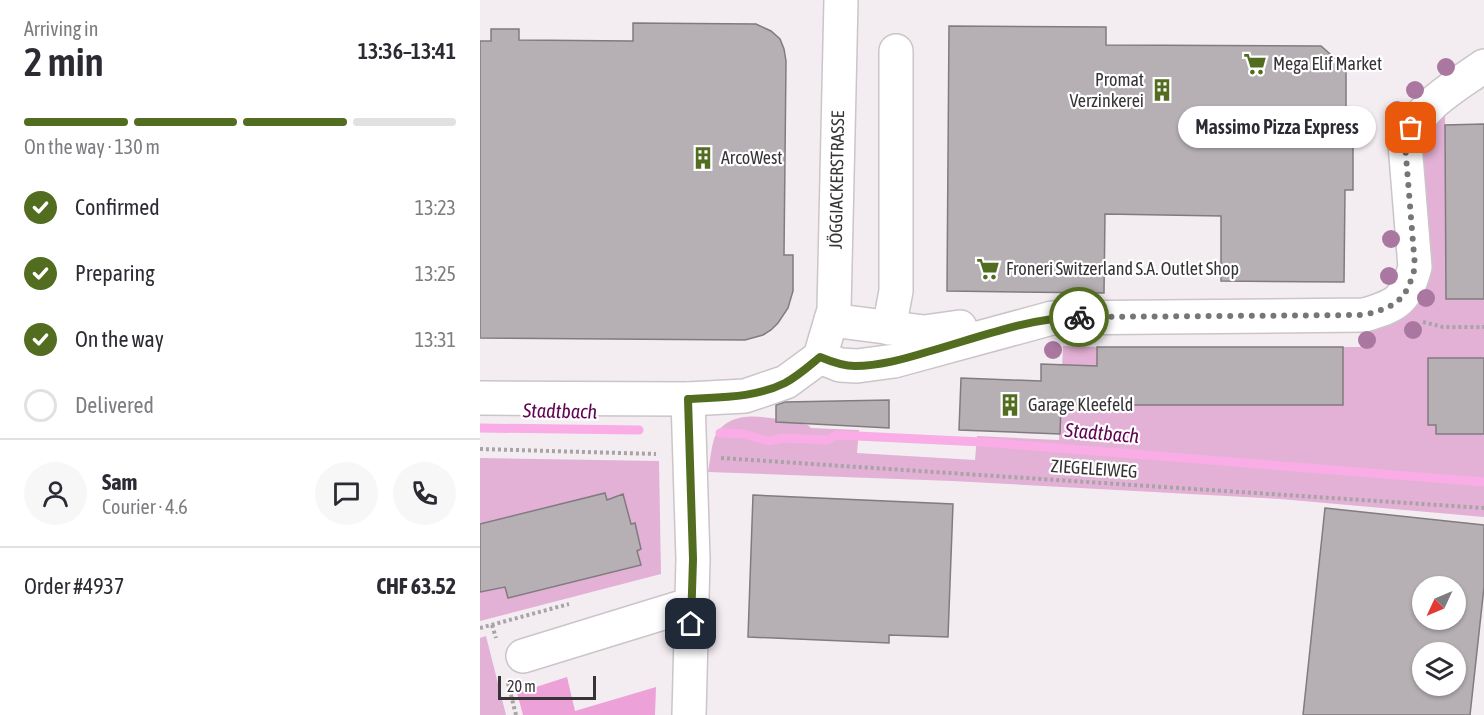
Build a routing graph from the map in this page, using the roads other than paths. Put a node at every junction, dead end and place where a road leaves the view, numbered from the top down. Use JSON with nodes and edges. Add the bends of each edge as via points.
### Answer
{"nodes":[{"id":1,"x":841,"y":0,"type":"edge"},
{"id":2,"x":896,"y":51,"type":"dead end"},
{"id":3,"x":1484,"y":66,"type":"edge"},
{"id":4,"x":1034,"y":302,"type":"dead end"},
{"id":5,"x":831,"y":320,"type":"junction"},
{"id":6,"x":889,"y":327,"type":"junction"},
{"id":7,"x":820,"y":357,"type":"junction"},
{"id":8,"x":480,"y":398,"type":"edge"},
{"id":9,"x":688,"y":399,"type":"junction"},
{"id":10,"x":692,"y":604,"type":"junction"},
{"id":11,"x":523,"y":656,"type":"dead end"},
{"id":12,"x":689,"y":715,"type":"edge"}],
"edges":[{"from":1,"to":5,"type":"street","name":"JÖGGIACKERSTRASSE"},
{"from":2,"to":6,"type":"street","via":[[896,291]]},
{"from":3,"to":7,"type":"street","via":[[1447,91],[1411,128],[1405,144],[1415,267],[1400,302],[1385,310],[1364,315],[1052,318],[903,359],[857,366]]},
{"from":4,"to":6,"type":"street","via":[[964,327],[924,332]]},
{"from":5,"to":6,"type":"street"},
{"from":5,"to":7,"type":"street","name":"JÖGGIACKERSTRASSE"},
{"from":7,"to":9,"type":"street","via":[[798,375],[772,388],[745,396]]},
{"from":8,"to":9,"type":"street"},
{"from":9,"to":10,"type":"street"},
{"from":10,"to":11,"type":"street"},
{"from":10,"to":12,"type":"street"}]}
